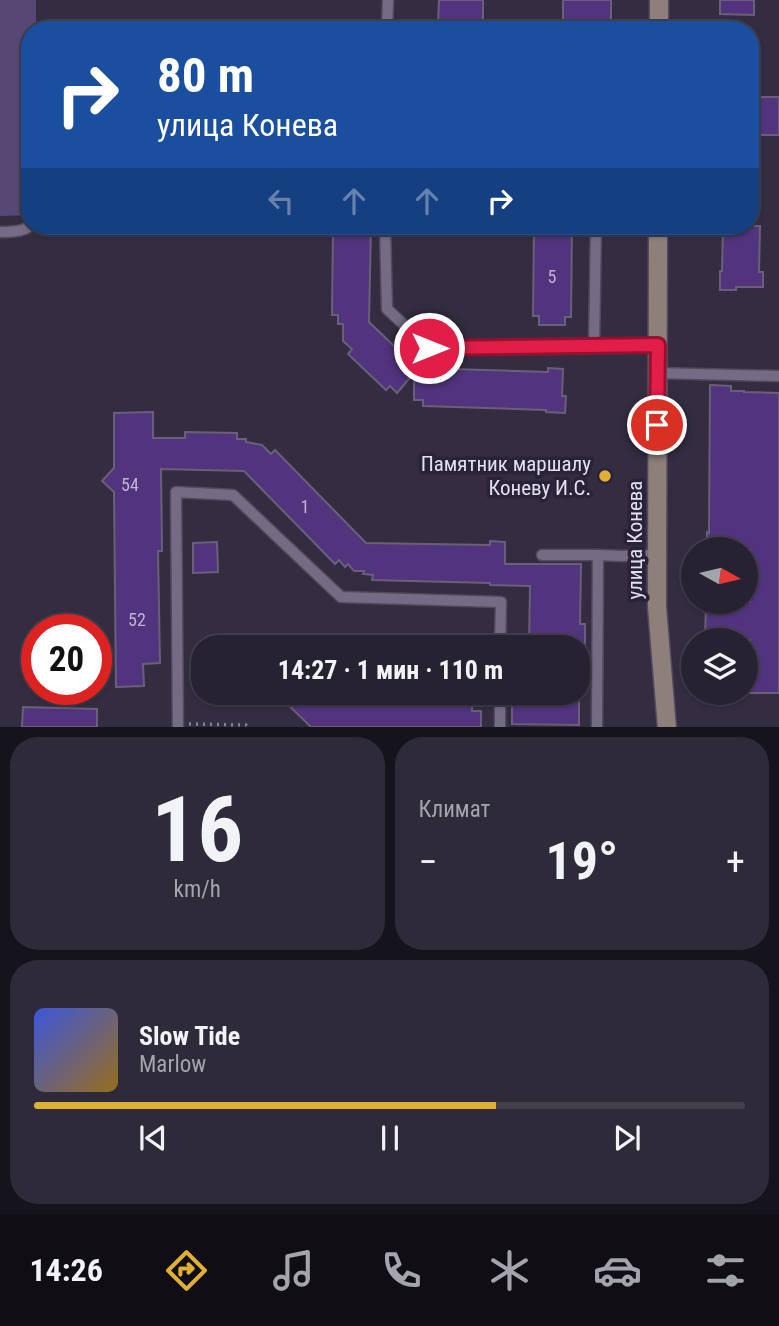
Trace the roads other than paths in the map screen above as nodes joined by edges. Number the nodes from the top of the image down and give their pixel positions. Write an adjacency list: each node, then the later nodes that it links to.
1 (388, 0): 3 (lane)
2 (659, 0): 4 (street)
3 (387, 21)
4 (659, 21)
5 (21, 230): 6 (lane)
6 (0, 232)
7 (385, 235): 11 (lane)
8 (596, 235): 11 (lane)
9 (658, 235): 10 (street, улица Конева)
10 (658, 345): 11 (lane); 12 (street, улица Конева)
11 (594, 347)
12 (657, 373): 13 (lane); 16 (street, улица Конева)
13 (779, 376)
14 (542, 555): 15 (lane)
15 (598, 555): 16 (lane); 21 (lane)
16 (657, 555): 22 (street, улица Конева)
17 (500, 635): 19 (lane)
18 (500, 705): 20 (lane)
19 (178, 726)
20 (500, 727)
21 (597, 727)
22 (667, 727)

